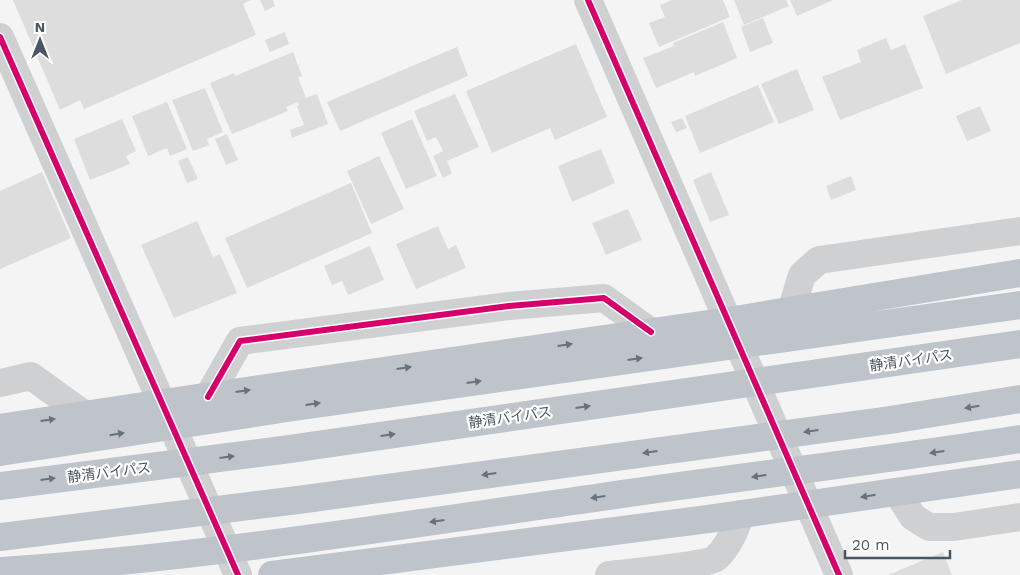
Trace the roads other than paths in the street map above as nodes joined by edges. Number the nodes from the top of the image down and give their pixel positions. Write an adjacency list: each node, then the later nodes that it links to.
1 (588, 0): 7 (street)
2 (0, 36): 13 (street)
3 (1020, 231): 6 (street)
4 (1020, 273): 6 (highway)
5 (1020, 305): 17 (highway, one-way to 5)
6 (791, 311): 7 (highway)
7 (728, 321): 8 (highway); 21 (street)
8 (651, 332): 11 (highway, one-way to 8); 11 (street)
9 (1020, 344): 19 (highway, 静清バイパス, one-way to 9)
10 (0, 383): 14 (street)
11 (208, 396): 13 (highway)
12 (1020, 399): 24 (highway, one-way to 24)
13 (163, 403): 14 (highway); 27 (street)
14 (84, 415): 15 (highway, one-way to 14)
15 (0, 428)
16 (1020, 439): 26 (highway, one-way to 26)
17 (0, 452)
18 (1020, 474): 20 (highway)
19 (0, 486)
20 (897, 492): 21 (highway, one-way to 21); 23 (street)
21 (809, 505): 22 (highway); 30 (street)
22 (741, 514): 25 (highway); 29 (street)
23 (1020, 517)
24 (0, 537)
25 (326, 571): 28 (highway)
26 (0, 572)
27 (238, 575)
28 (272, 575)
29 (609, 575)
30 (839, 575)

